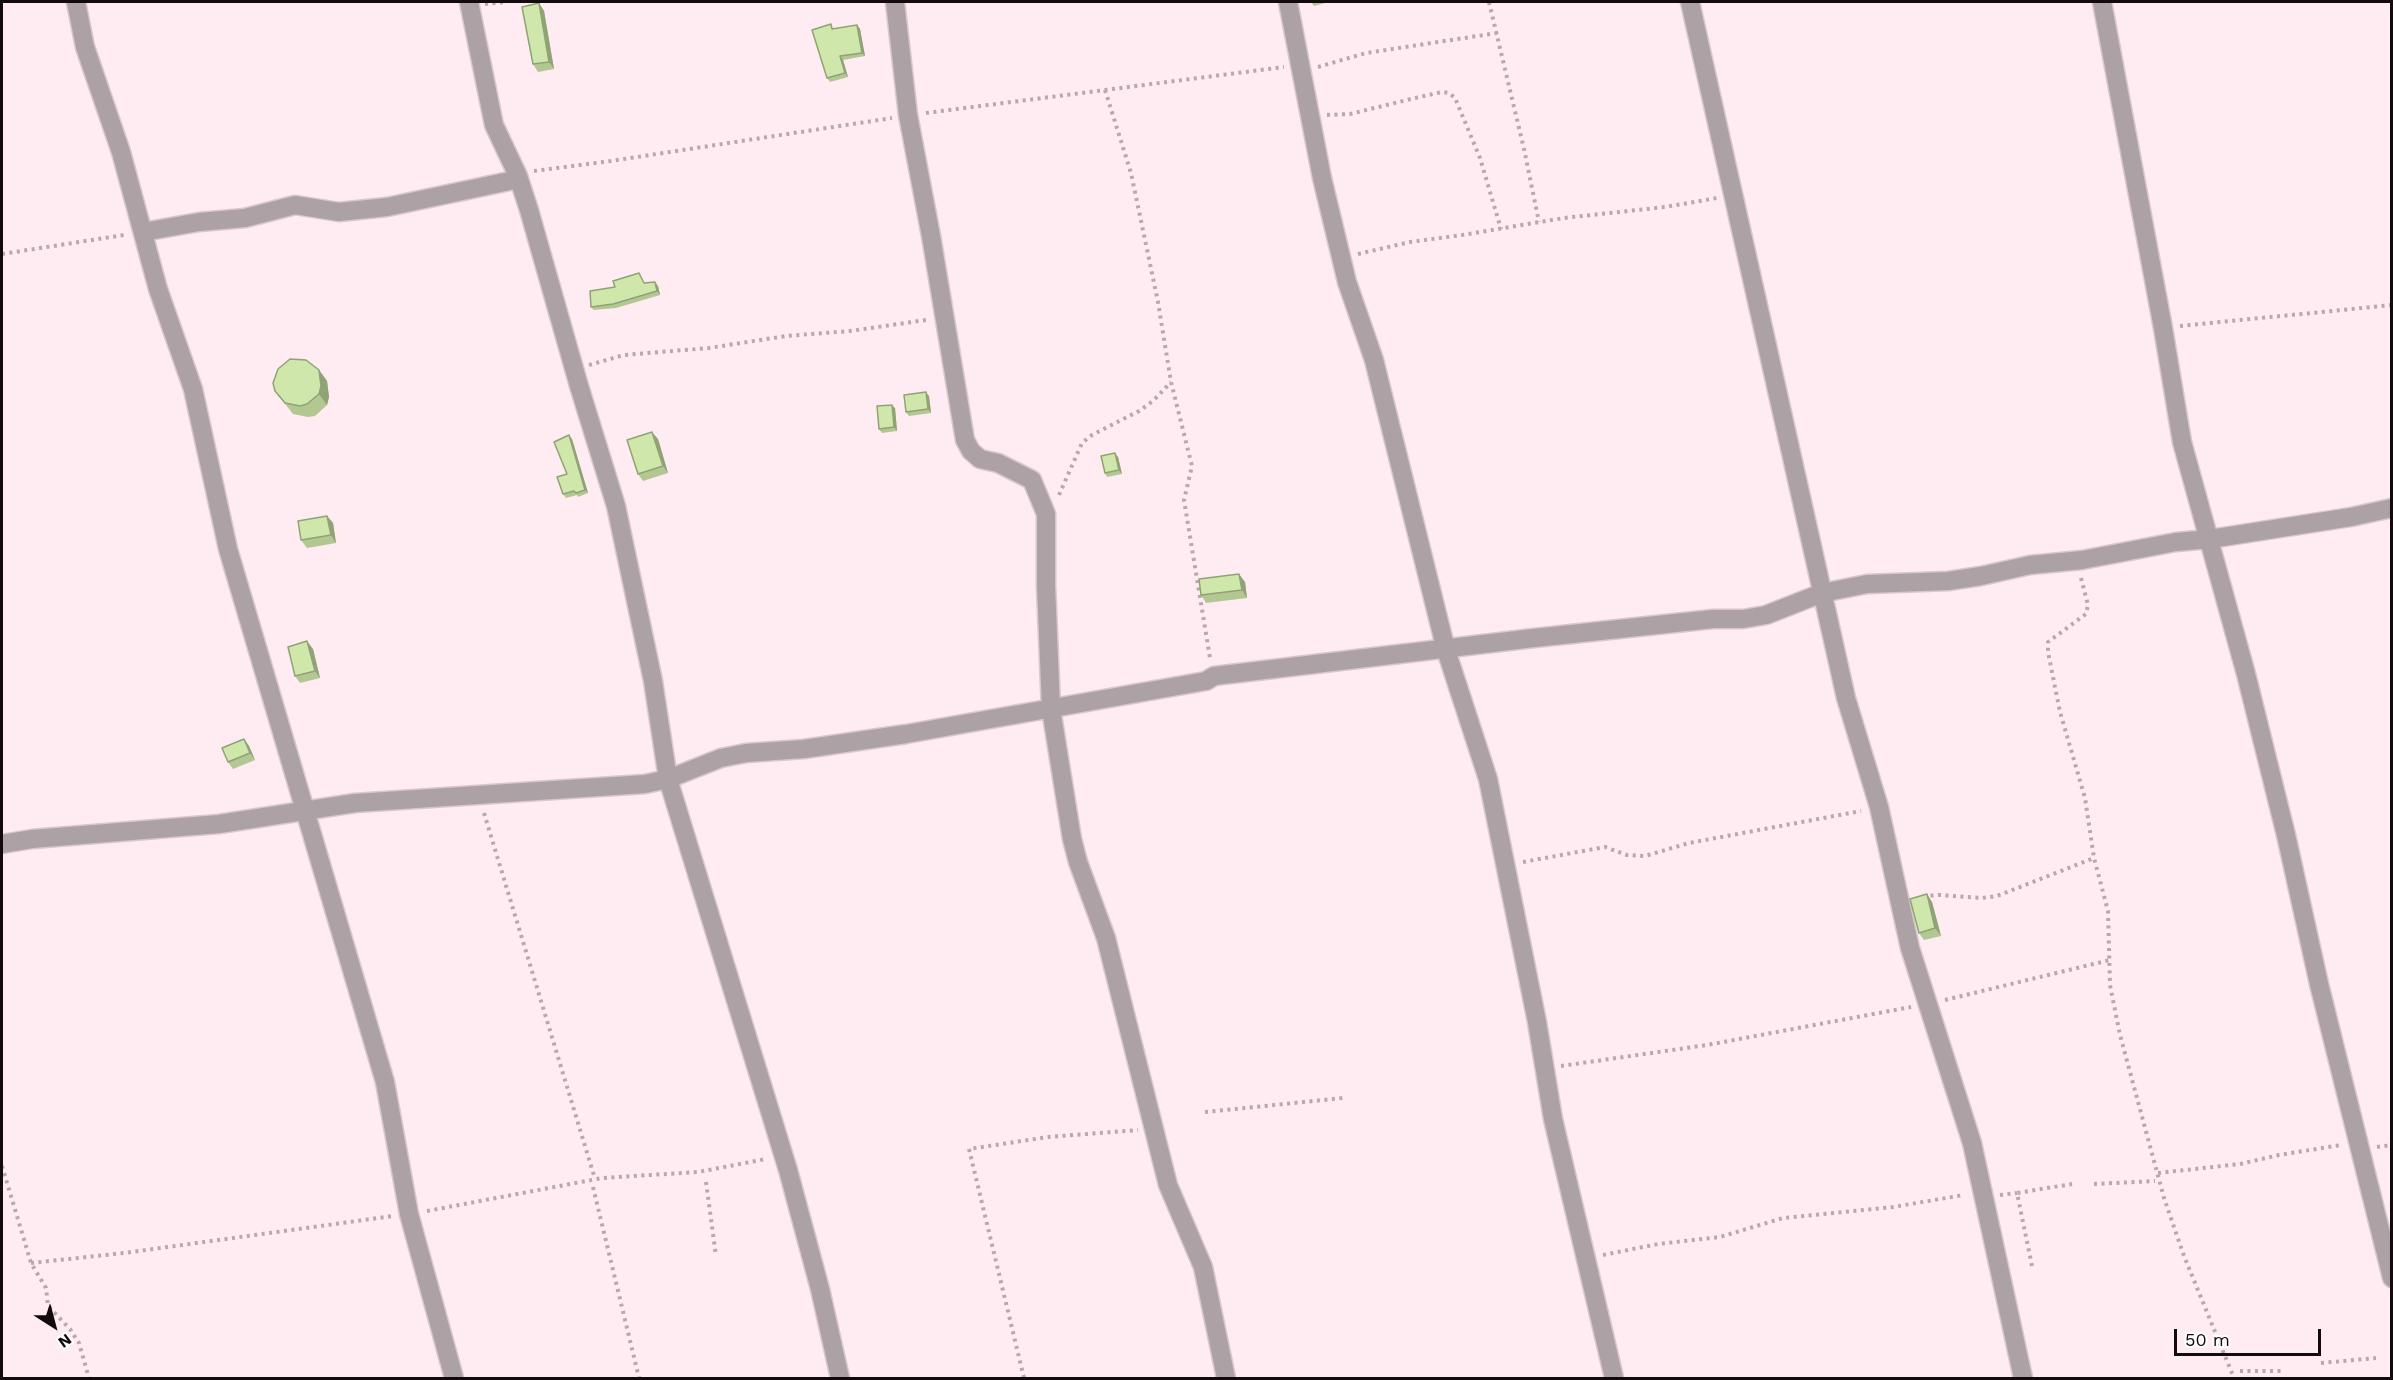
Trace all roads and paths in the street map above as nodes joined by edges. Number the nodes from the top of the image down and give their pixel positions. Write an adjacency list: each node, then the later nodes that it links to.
1 (76, 2): 17 (street)
2 (469, 2): 13 (street)
3 (896, 2): 11 (street)
4 (1288, 2): 9 (street)
5 (1489, 2): 8 (path)
6 (1690, 2): 14 (street)
7 (2102, 2): 22 (street)
8 (1497, 33): 9 (path); 15 (path)
9 (1301, 69): 10 (path); 12 (street)
10 (1106, 90): 11 (path); 24 (path)
11 (908, 115): 13 (path); 21 (street)
12 (1310, 116): 16 (path); 19 (street)
13 (517, 176): 17 (street); 23 (street)
14 (1733, 195): 15 (path); 29 (street)
15 (1539, 222): 16 (path)
16 (1502, 229): 19 (path)
17 (143, 232): 18 (path); 36 (street)
18 (2, 254)
19 (1341, 258): 30 (street)
20 (2391, 305): 22 (path)
21 (945, 318): 23 (path); 32 (street)
22 (2163, 328): 27 (street)
23 (573, 368): 33 (street)
24 (1171, 382): 25 (path); 31 (path)
25 (1057, 498)
26 (2391, 508): 27 (street)
27 (2210, 539): 28 (street); 47 (street)
28 (2076, 561): 29 (street); 38 (path)
29 (1822, 593): 30 (street); 35 (street)
30 (1446, 650): 31 (street); 39 (street)
31 (1214, 676): 32 (street)
32 (1051, 710): 33 (street); 73 (street)
33 (668, 779): 34 (street); 48 (street)
34 (479, 795): 36 (street); 51 (path)
35 (1879, 807): 39 (path); 40 (street)
36 (303, 810): 37 (street); 58 (street)
37 (2, 844)
38 (2094, 858): 40 (path); 41 (path)
39 (1505, 865): 60 (street)
40 (1899, 901): 42 (street)
41 (2110, 960): 42 (path); 50 (path)
42 (1928, 1004): 43 (path); 57 (street)
43 (1553, 1067)
44 (1343, 1098): 45 (path)
45 (1205, 1112)
46 (1142, 1130): 72 (path)
47 (2357, 1142): 50 (path); 63 (street)
48 (783, 1155): 51 (path); 71 (street)
49 (2, 1166): 61 (path)
50 (2158, 1173): 76 (path)
51 (595, 1179): 58 (path)
52 (2155, 1181): 55 (path)
53 (706, 1182): 59 (path)
54 (2073, 1184): 62 (path)
55 (2094, 1184)
56 (593, 1187): 70 (path)
57 (1983, 1191): 60 (path); 75 (street)
58 (409, 1214): 61 (path); 69 (street)
59 (716, 1256)
60 (1585, 1259): 74 (street)
61 (31, 1263): 68 (path)
62 (2032, 1266)
63 (2391, 1278)
64 (2376, 1358): 65 (path)
65 (2321, 1363)
66 (2240, 1371): 67 (path)
67 (2284, 1371)
68 (88, 1378)
69 (454, 1378)
70 (639, 1378)
71 (840, 1378)
72 (1024, 1378)
73 (1226, 1378)
74 (1614, 1378)
75 (2023, 1378)
76 (2234, 1378)

